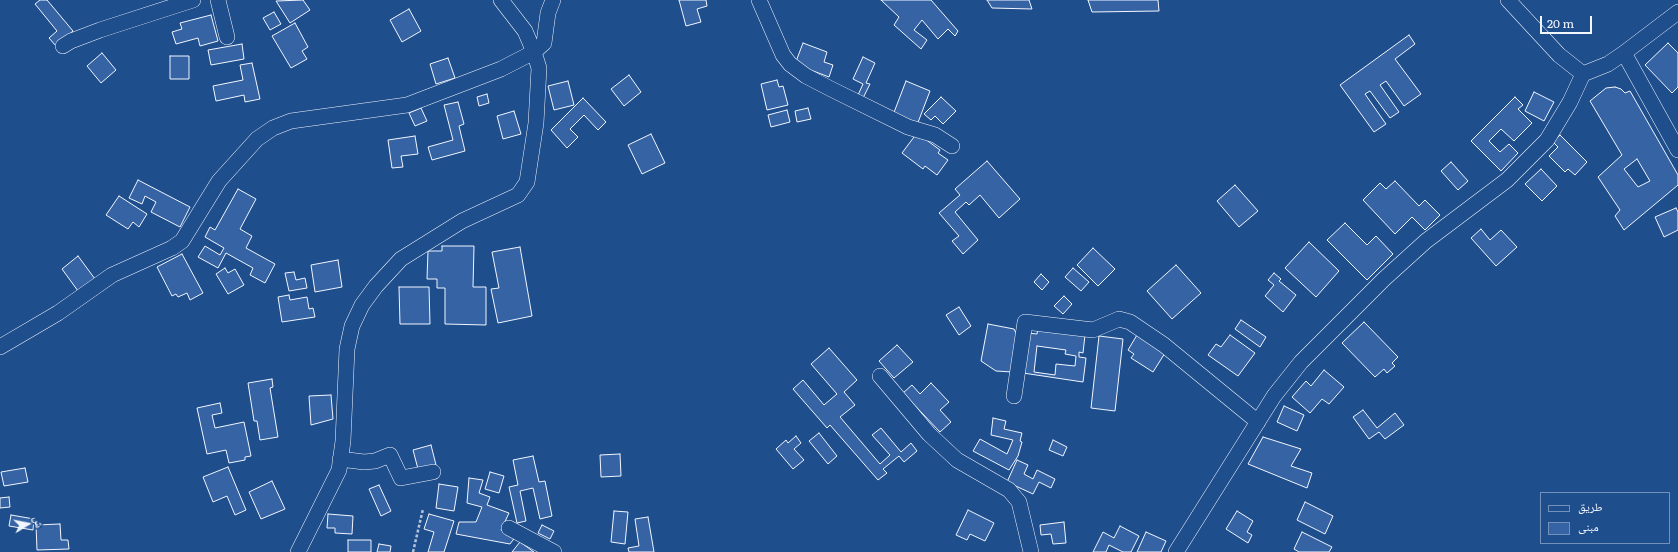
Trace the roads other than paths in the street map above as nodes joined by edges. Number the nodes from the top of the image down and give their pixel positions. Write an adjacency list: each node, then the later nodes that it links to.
1 (193, 0): 9 (street)
2 (218, 0): 8 (street)
3 (501, 0): 10 (street)
4 (553, 0): 10 (street)
5 (759, 0): 13 (street)
6 (1508, 0): 12 (street)
7 (1678, 12): 11 (street)
8 (227, 37)
9 (63, 46)
10 (534, 52): 15 (street); 19 (street)
11 (1624, 53): 12 (street); 14 (street)
12 (1584, 74): 18 (street)
13 (952, 146)
14 (1678, 150)
15 (0, 347)
16 (880, 376): 24 (street)
17 (1014, 396): 18 (street)
18 (1258, 422): 25 (street)
19 (340, 459): 20 (street); 22 (street)
20 (433, 472)
21 (509, 528): 23 (street)
22 (298, 552)
23 (554, 552)
24 (1030, 552)
25 (1176, 552)

